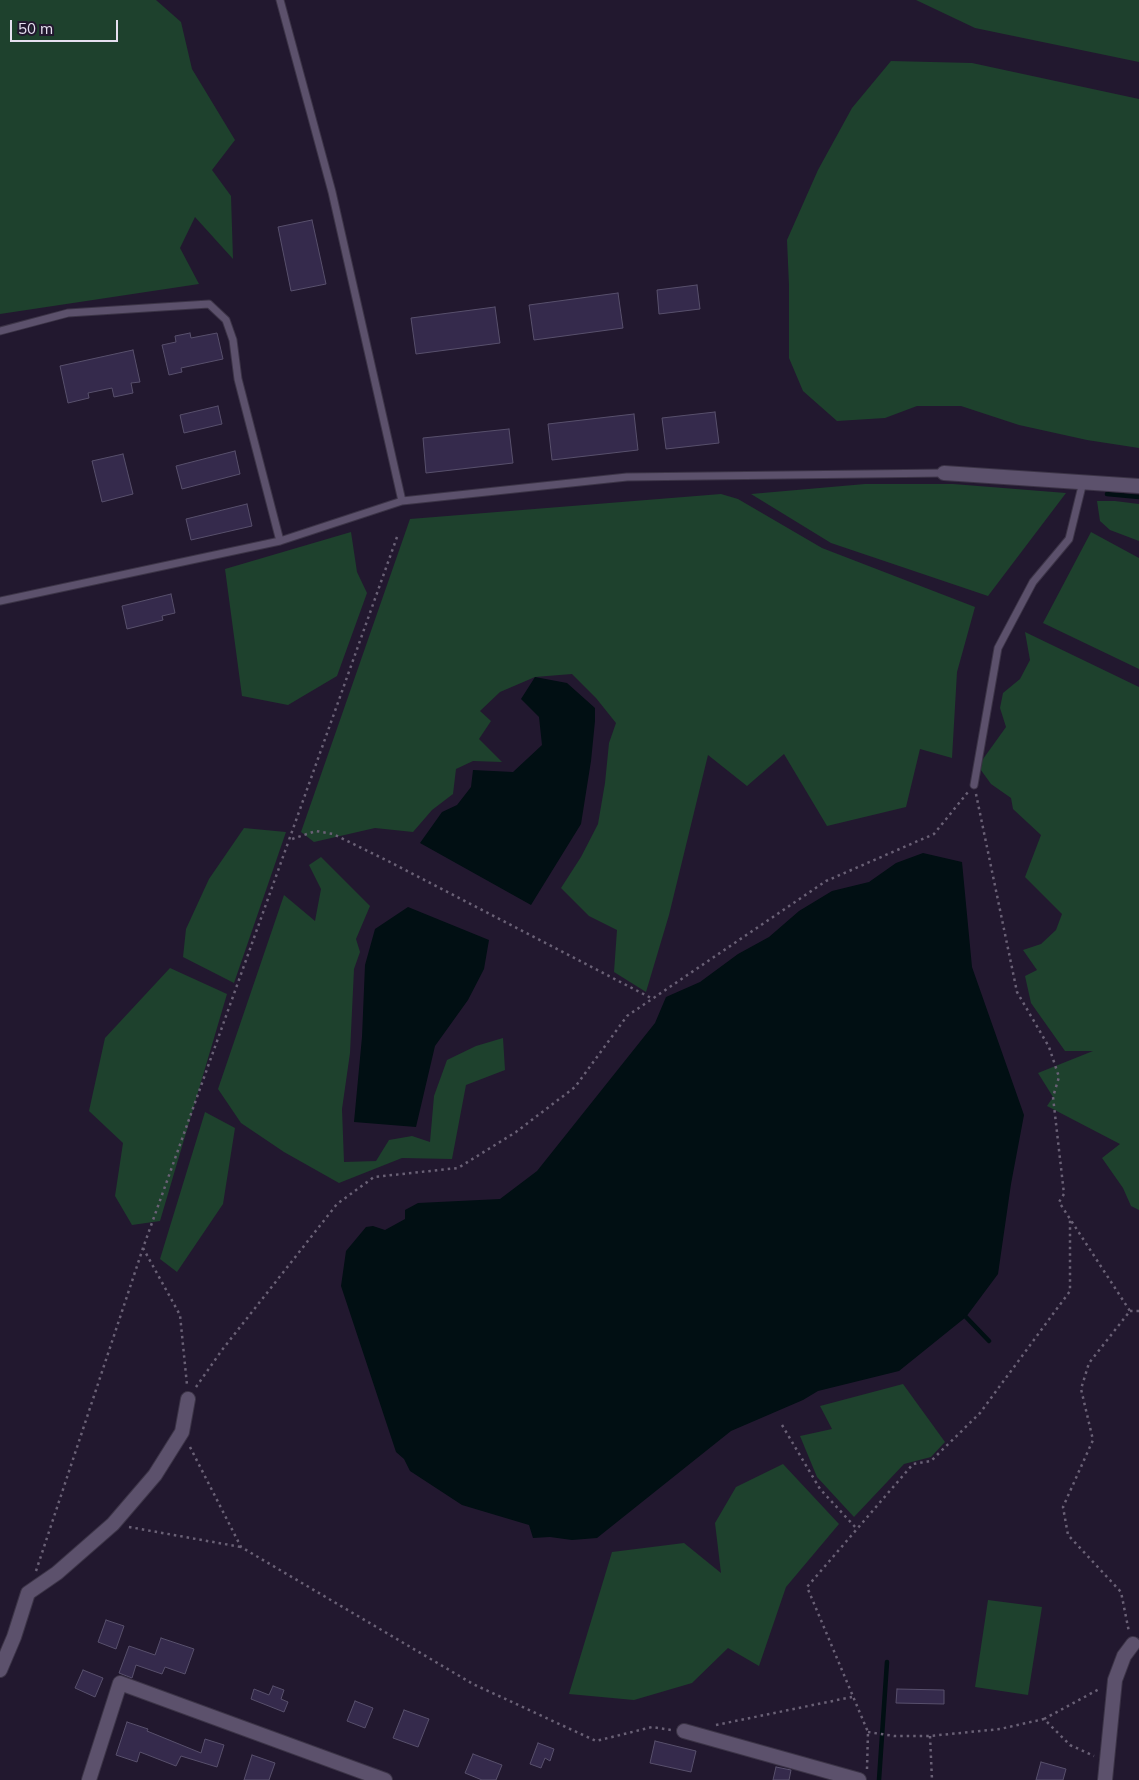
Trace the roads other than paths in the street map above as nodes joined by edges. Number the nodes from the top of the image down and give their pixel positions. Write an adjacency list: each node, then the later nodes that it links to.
1 (280, 0): 6 (lane)
2 (0, 331): 7 (lane)
3 (944, 473): 4 (street); 6 (lane)
4 (1083, 482): 5 (street); 9 (lane)
5 (1139, 486)
6 (402, 501): 7 (lane)
7 (280, 541): 8 (lane)
8 (0, 601)
9 (974, 785)
10 (188, 1399): 12 (street)
11 (1134, 1639): 17 (street)
12 (0, 1670)
13 (684, 1731): 14 (street)
14 (863, 1775)
15 (89, 1780): 16 (street)
16 (385, 1780)
17 (1104, 1780)

